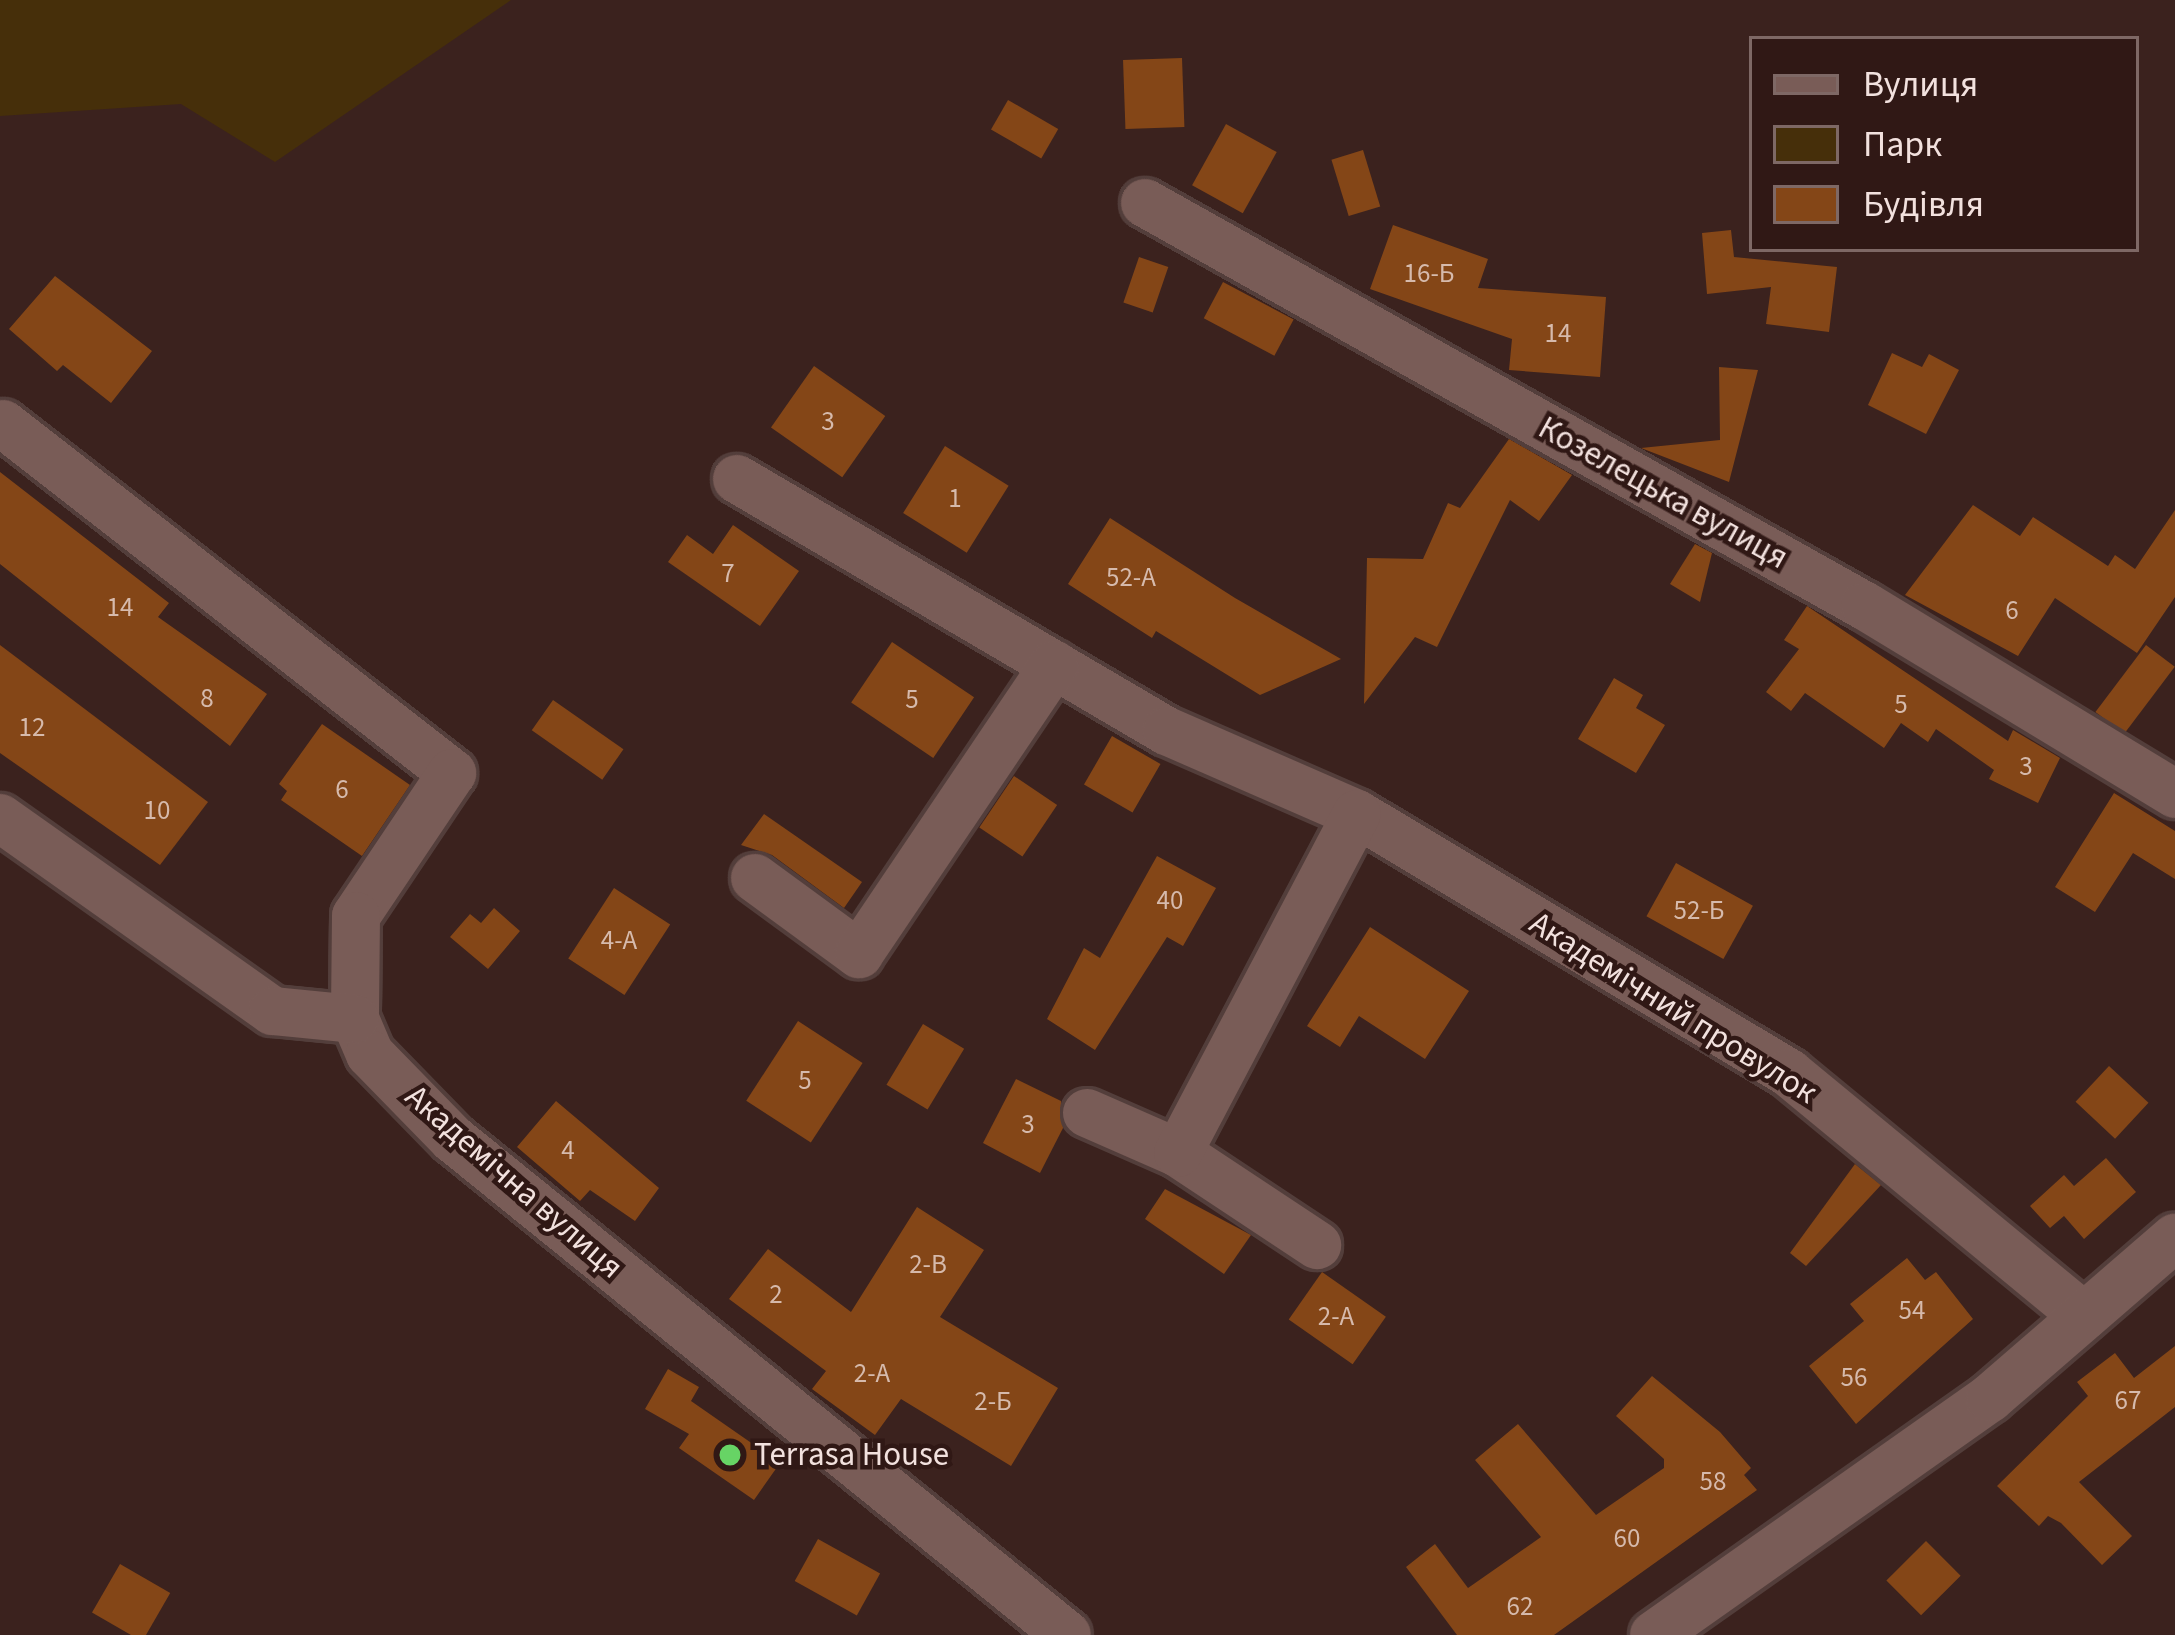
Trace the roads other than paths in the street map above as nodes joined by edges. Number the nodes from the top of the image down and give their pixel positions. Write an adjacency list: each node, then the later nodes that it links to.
1 (1145, 203): 5 (street, Козелецька вулиця)
2 (4, 424): 9 (street)
3 (736, 479): 4 (street, Академічний провулок)
4 (1054, 664): 6 (street, Академічний провулок); 8 (street)
5 (2175, 794)
6 (1358, 814): 11 (street); 14 (street, Академічний провулок)
7 (0, 818): 9 (street)
8 (755, 878)
9 (355, 1019): 15 (street, Академічна вулиця)
10 (1087, 1113): 11 (street)
11 (1178, 1154): 13 (street)
12 (2175, 1238): 14 (street)
13 (1317, 1245)
14 (2084, 1316): 16 (street)
15 (1066, 1635)
16 (1654, 1635)

